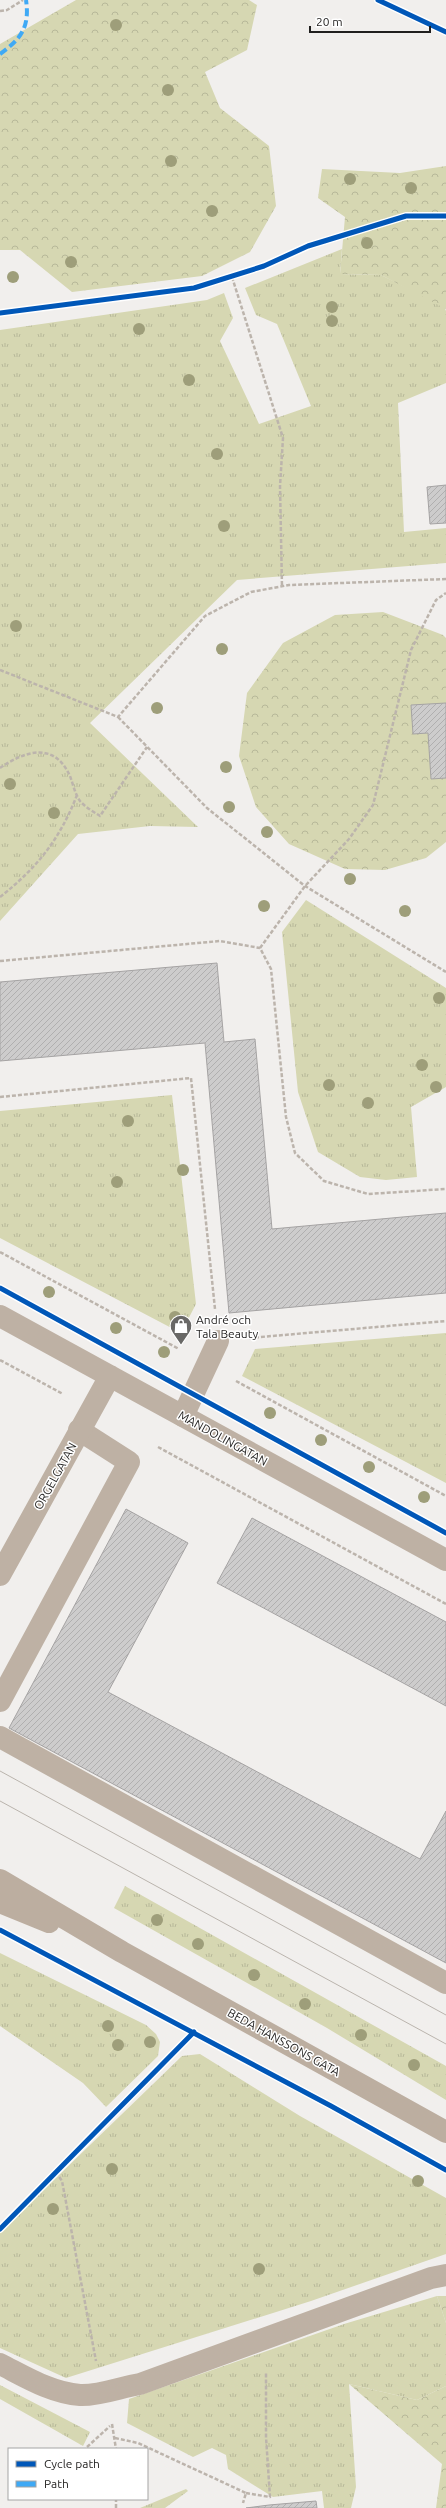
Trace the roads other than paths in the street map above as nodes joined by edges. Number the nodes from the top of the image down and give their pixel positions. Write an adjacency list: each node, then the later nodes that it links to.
1 (0, 1316): 3 (street, MANDOLINGATAN)
2 (218, 1341): 4 (street)
3 (110, 1376): 4 (street, MANDOLINGATAN); 5 (street, ORGELGATAN)
4 (182, 1416): 6 (street, MANDOLINGATAN)
5 (80, 1430): 7 (street, ORGELGATAN); 8 (street)
6 (446, 1560)
7 (0, 1575)
8 (0, 1701)
9 (0, 1737): 13 (street)
10 (0, 1880): 12 (street, BEDA HANSSONS GATA)
11 (0, 1902): 12 (street, BEDA HANSSONS GATA)
12 (122, 1952): 14 (street, BEDA HANSSONS GATA)
13 (446, 1983)
14 (446, 2132)
15 (446, 2275): 16 (street)
16 (0, 2364)

